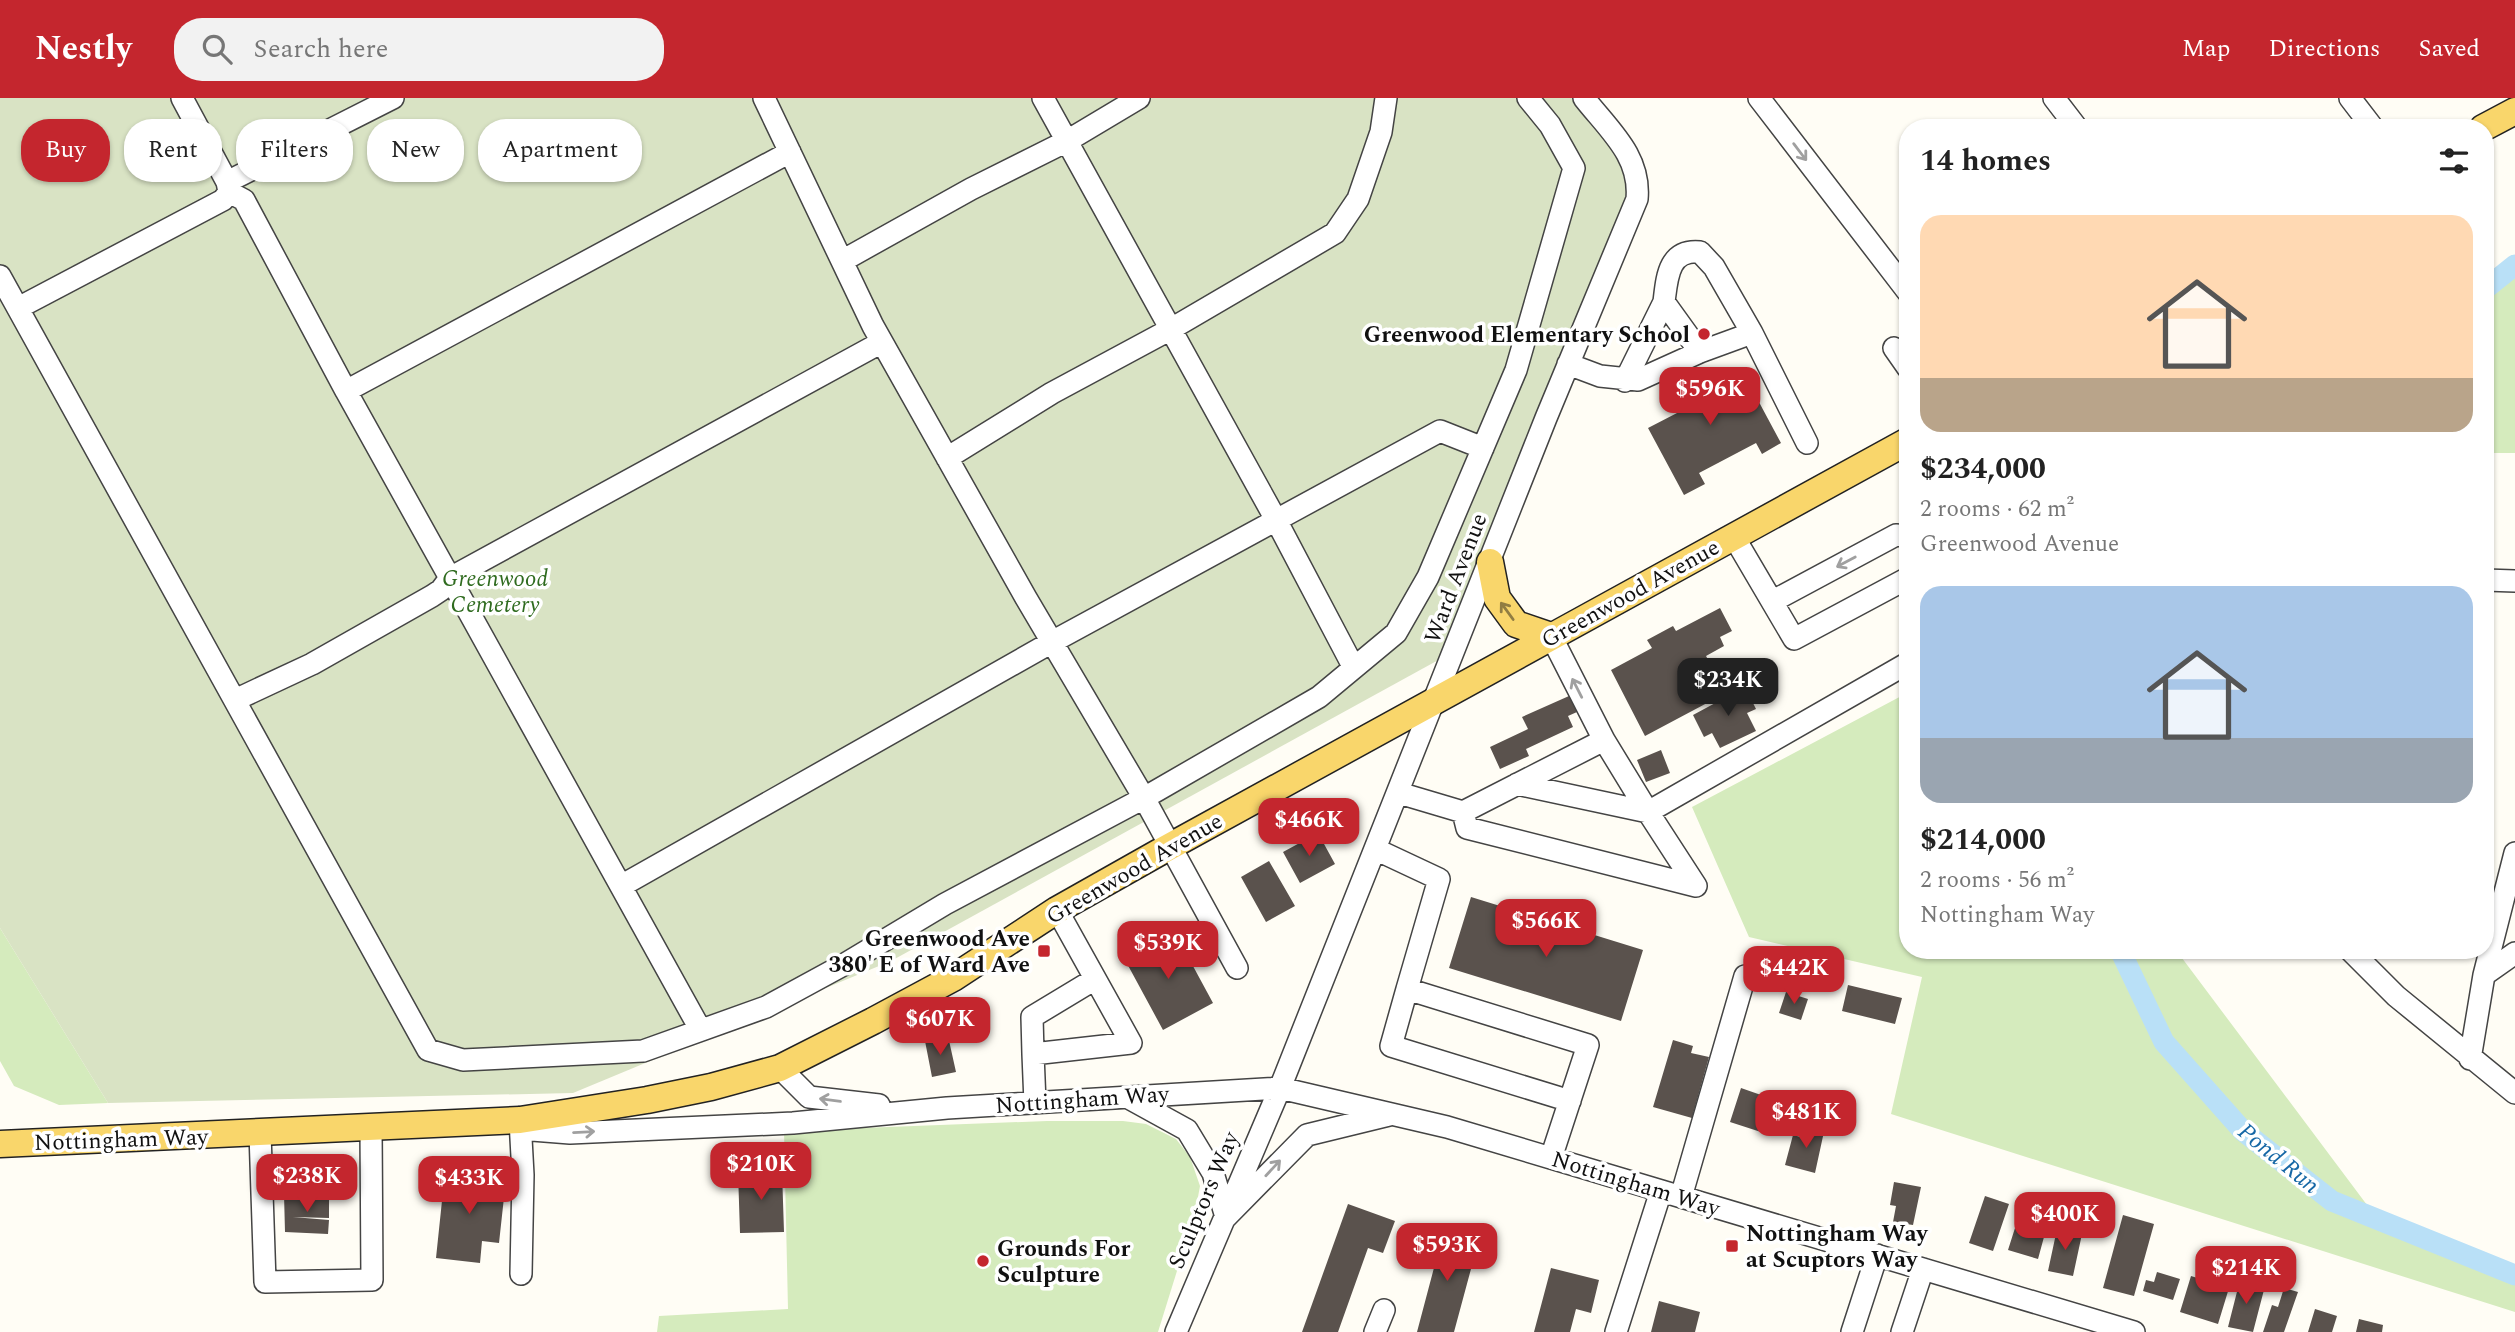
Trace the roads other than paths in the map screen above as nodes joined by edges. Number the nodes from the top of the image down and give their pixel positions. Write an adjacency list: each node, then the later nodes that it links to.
1 (181, 98): 18 (street)
2 (393, 98): 18 (street)
3 (764, 98): 17 (street)
4 (1043, 98): 16 (street)
5 (1139, 98): 16 (street)
6 (1386, 98): 24 (street)
7 (1528, 98): 35 (street)
8 (1759, 98): 21 (street, one-way to 21)
9 (2054, 98): 13 (street)
10 (2350, 98): 14 (street)
11 (1594, 101): 30 (street, Ward Avenue)
12 (2515, 111): 15 (main road)
13 (2070, 119)
14 (2366, 119)
15 (2494, 122)
16 (1067, 141): 19 (street); 24 (street)
17 (790, 152): 19 (street); 32 (street)
18 (228, 187): 23 (street); 32 (street)
19 (842, 261): 26 (street)
20 (0, 276): 23 (street)
21 (1899, 280)
22 (1664, 302): 25 (street); 28 (street); 31 (street)
23 (18, 309): 51 (street)
24 (1171, 330): 36 (street); 37 (street)
25 (1752, 333): 28 (street); 33 (street)
26 (882, 342): 36 (street); 41 (street)
27 (1894, 348): 29 (street)
28 (1700, 352): 31 (street)
29 (1899, 355)
30 (1568, 364): 31 (street); 40 (street, Ward Avenue)
31 (1625, 380)
32 (346, 391): 41 (street)
33 (1807, 443)
34 (1899, 446): 39 (main road, Greenwood Avenue)
35 (1483, 448): 37 (street); 48 (street)
36 (947, 458): 47 (street)
37 (1276, 519): 47 (street); 48 (street)
38 (1899, 535): 45 (street, one-way to 45)
39 (1734, 537): 45 (street); 46 (main road, Greenwood Avenue)
40 (1490, 562): 46 (main road, one-way to 40); 50 (street, Ward Avenue)
41 (450, 578): 51 (street); 61 (street)
42 (2494, 580): 43 (street)
43 (2515, 581)
44 (1899, 583): 45 (street)
45 (1773, 601)
46 (1551, 636): 50 (main road, Greenwood Avenue); 52 (street, one-way to 46)
47 (1052, 642): 55 (street); 61 (street)
48 (1354, 668): 55 (street)
49 (1899, 668): 57 (street)
50 (1436, 699): 54 (street, Ward Avenue); 58 (main road, Greenwood Avenue)
51 (235, 700): 72 (street)
52 (1604, 740): 53 (street); 57 (street)
53 (1517, 784): 56 (street); 57 (street)
54 (1399, 793): 56 (street); 59 (street, Ward Avenue)
55 (1144, 798): 58 (street); 72 (street)
56 (1463, 811): 57 (street)
57 (1648, 812)
58 (1169, 847): 62 (main road, Greenwood Avenue); 67 (street)
59 (1375, 849): 71 (street); 76 (street, Ward Avenue)
60 (2515, 853): 63 (street)
61 (621, 886): 72 (street)
62 (1057, 910): 70 (street); 75 (main road, Greenwood Avenue)
63 (2494, 936)
64 (2515, 953): 68 (street)
65 (2359, 959): 74 (street)
66 (2488, 959): 68 (street)
67 (1237, 968)
68 (2484, 975): 74 (street)
69 (1745, 976): 89 (street)
70 (1095, 979): 73 (street); 73 (street)
71 (1408, 989): 79 (street); 79 (street)
72 (700, 1029)
73 (1033, 1054): 80 (street)
74 (2470, 1059): 77 (street)
75 (780, 1069): 81 (street, one-way to 75); 83 (main road, Greenwood Avenue)
76 (1280, 1088): 78 (street, Nottingham Way); 82 (street, Nottingham Way); 90 (street, Sculptors Way)
77 (2515, 1093)
78 (1127, 1097): 80 (street, Nottingham Way); 90 (street)
79 (1570, 1101): 87 (street)
80 (1035, 1103): 81 (street, Nottingham Way)
81 (947, 1108): 83 (street, Nottingham Way, one-way to 81)
82 (1393, 1114): 87 (street, Nottingham Way); 90 (street, one-way to 82)
83 (520, 1119): 84 (main road, Nottingham Way); 93 (street)
84 (371, 1126): 85 (main road, Nottingham Way); 85 (street)
85 (260, 1133): 86 (main road, Nottingham Way)
86 (0, 1144)
87 (1551, 1158): 88 (street, Nottingham Way)
88 (1661, 1191): 89 (street, Nottingham Way); 98 (street)
89 (1681, 1197): 91 (street, Nottingham Way)
90 (1226, 1217): 96 (street, Sculptors Way)
91 (1877, 1255): 92 (street, Nottingham Way); 99 (street)
92 (1923, 1269): 95 (street, Nottingham Way); 100 (street)
93 (521, 1274)
94 (1384, 1310): 97 (street)
95 (2070, 1323): 101 (street, Nottingham Way)
96 (1176, 1332)
97 (1375, 1332)
98 (1616, 1332)
99 (1852, 1332)
100 (1902, 1332)
101 (2134, 1332)

